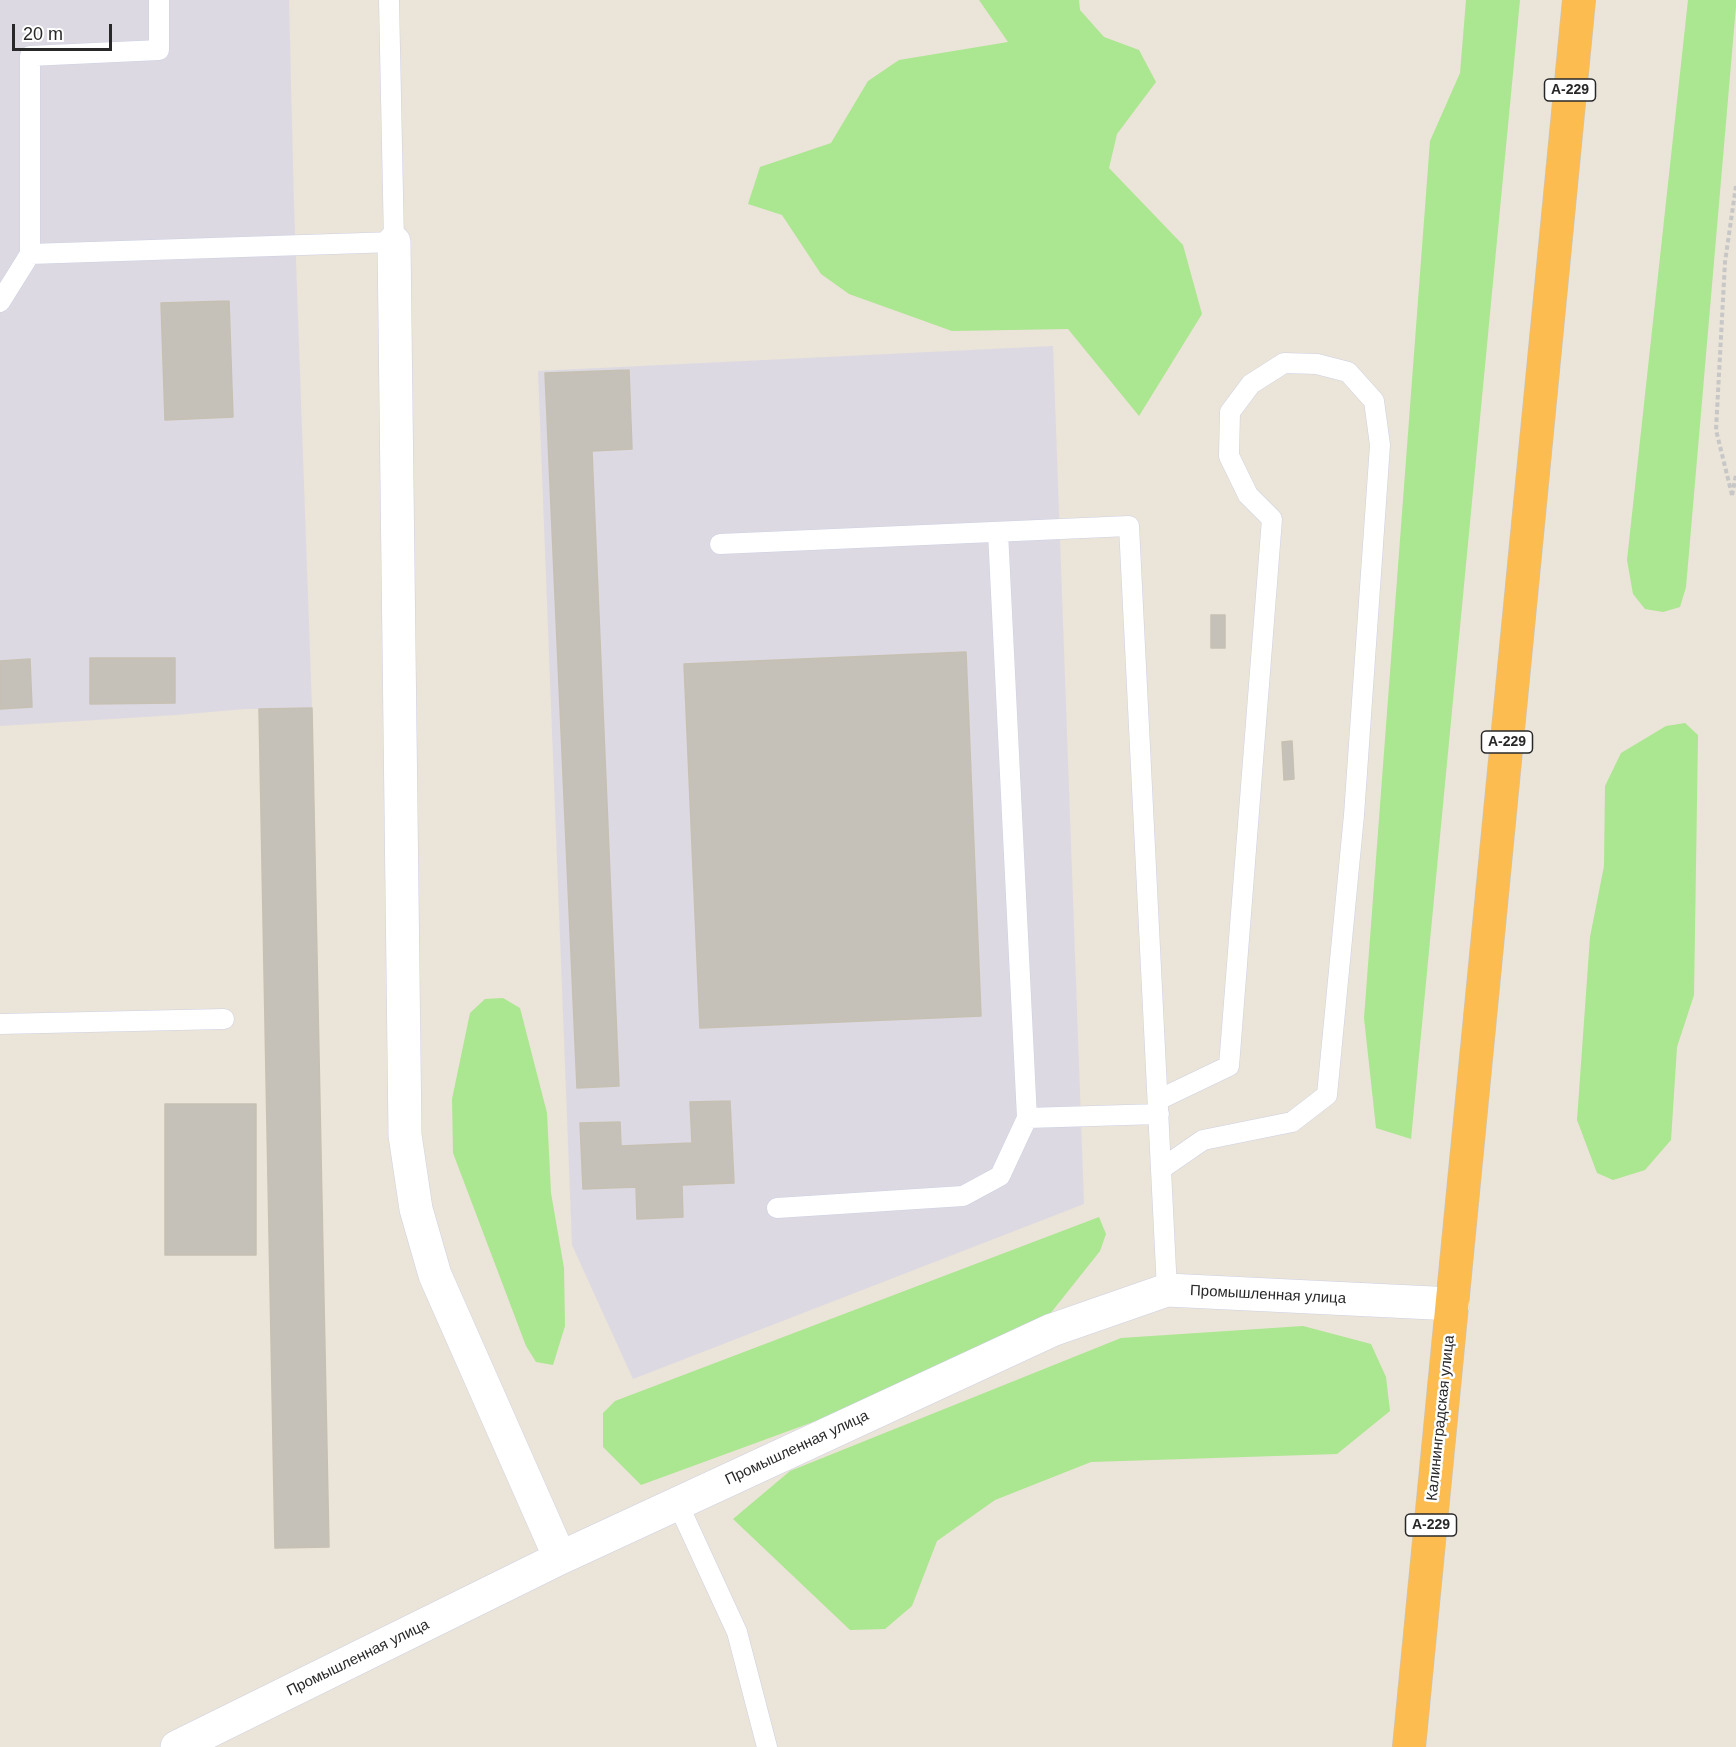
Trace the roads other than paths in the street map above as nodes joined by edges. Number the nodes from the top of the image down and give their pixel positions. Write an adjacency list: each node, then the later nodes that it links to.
1 (159, 0): 5 (lane)
2 (389, 0): 4 (lane)
3 (1579, 0): 16 (highway, А-229)
4 (394, 242): 5 (lane); 18 (street)
5 (30, 254): 6 (lane)
6 (0, 302)
7 (998, 532): 8 (lane); 11 (lane); 12 (lane)
8 (720, 544)
9 (224, 1019): 10 (lane)
10 (0, 1024)
11 (1158, 1107): 12 (lane); 13 (lane); 13 (lane)
12 (1027, 1118): 14 (lane)
13 (1161, 1169): 15 (lane)
14 (777, 1208)
15 (1167, 1290): 16 (street, Промышленная улица); 17 (street, Промышленная улица)
16 (1452, 1304): 21 (highway, Калининградская улица / А-229)
17 (678, 1504): 18 (street, Промышленная улица); 20 (lane)
18 (561, 1558): 19 (street, Промышленная улица)
19 (177, 1747)
20 (767, 1747)
21 (1409, 1747)

